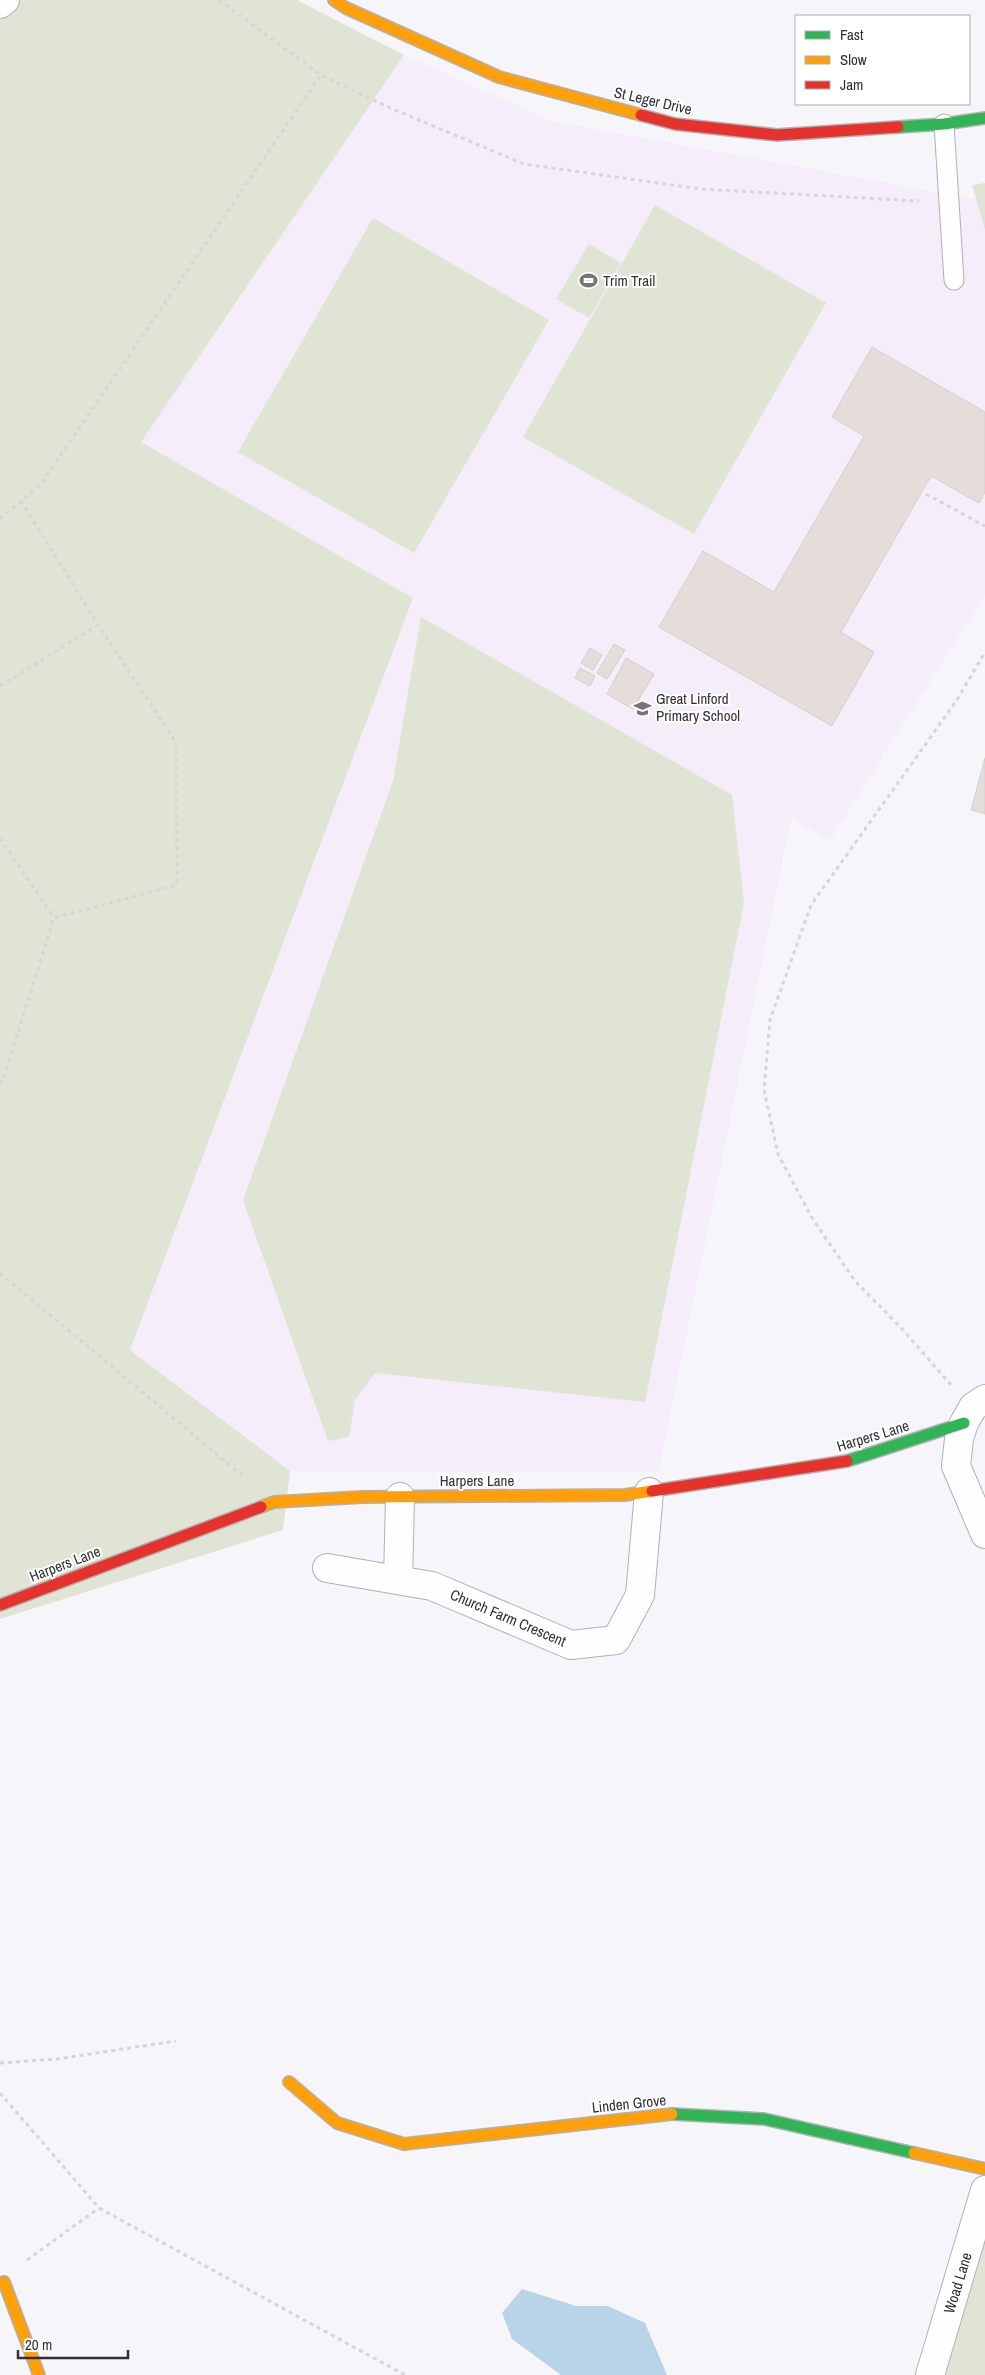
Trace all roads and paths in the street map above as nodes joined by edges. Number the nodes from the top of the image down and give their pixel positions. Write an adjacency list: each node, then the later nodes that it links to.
1 (5, 0): 4 (street)
2 (219, 0): 5 (path)
3 (334, 0): 7 (street, St Leger Drive)
4 (0, 4)
5 (321, 74): 8 (path); 11 (path)
6 (985, 118): 7 (street, St Leger Drive)
7 (944, 124): 8 (lane)
8 (948, 203): 9 (lane)
9 (954, 280)
10 (926, 494): 13 (path)
11 (21, 501): 12 (path); 14 (path)
12 (0, 519)
13 (985, 526)
14 (98, 625): 16 (path); 18 (path)
15 (985, 652): 21 (path)
16 (0, 686)
17 (0, 838): 18 (path)
18 (54, 918): 19 (path)
19 (0, 1084)
20 (0, 1273): 24 (path)
21 (974, 1410): 22 (street, Harpers Lane); 25 (street)
22 (649, 1492): 23 (street, Harpers Lane); 27 (street, Church Farm Crescent)
23 (400, 1497): 24 (street, Harpers Lane); 27 (street)
24 (274, 1502): 28 (street, Harpers Lane)
25 (985, 1534)
26 (326, 1568): 27 (street, Church Farm Crescent)
27 (398, 1580)
28 (0, 1605)
29 (176, 2041): 30 (path)
30 (0, 2063)
31 (289, 2082): 33 (street, Linden Grove)
32 (0, 2093): 35 (path)
33 (985, 2169)
34 (985, 2190): 39 (street, Woad Lane)
35 (99, 2208): 36 (path); 38 (path)
36 (4, 2282): 37 (street)
37 (38, 2375)
38 (405, 2375)
39 (930, 2375)

